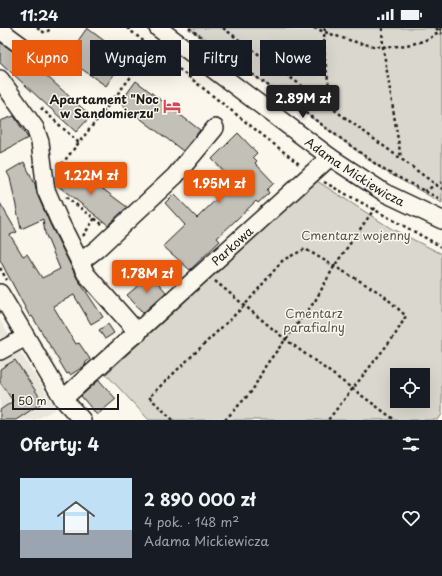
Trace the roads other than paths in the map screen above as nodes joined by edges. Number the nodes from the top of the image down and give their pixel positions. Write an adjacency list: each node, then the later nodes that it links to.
1 (158, 28): 6 (street, Adama Mickiewicza)
2 (0, 30): 3 (street)
3 (14, 40)
4 (0, 79): 8 (street)
5 (215, 128): 8 (street)
6 (330, 157): 7 (street, Adama Mickiewicza); 10 (street, Parkowa)
7 (442, 220)
8 (80, 262): 10 (street)
9 (5, 288): 11 (street)
10 (138, 333): 13 (street, Parkowa)
11 (26, 337): 12 (street); 13 (street)
12 (0, 351)
13 (63, 399): 14 (street)
14 (82, 420)

